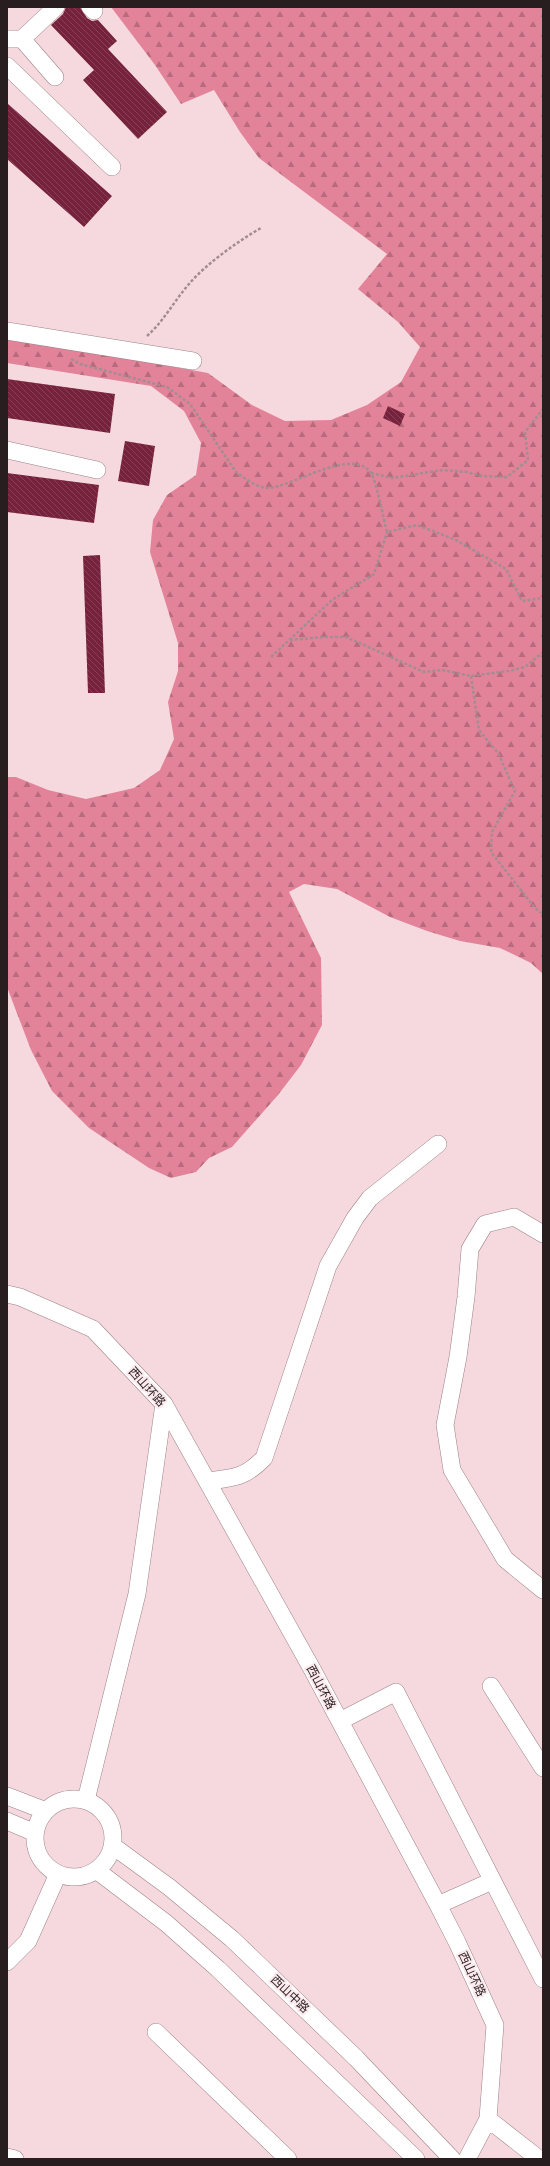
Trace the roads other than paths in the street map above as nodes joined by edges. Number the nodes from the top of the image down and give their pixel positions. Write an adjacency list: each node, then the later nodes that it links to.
1 (56, 7): 2 (street)
2 (15, 39): 4 (street)
3 (7, 66): 5 (street)
4 (55, 77)
5 (112, 167)
6 (7, 331): 7 (street)
7 (193, 361)
8 (7, 450): 9 (street)
9 (97, 470)
10 (438, 1144): 14 (street)
11 (543, 1234): 15 (street)
12 (7, 1294): 13 (street, 西山环路)
13 (164, 1404): 14 (street, 西山环路); 20 (street)
14 (207, 1481): 17 (street, 西山环路)
15 (543, 1590)
16 (491, 1686): 18 (street)
17 (340, 1721): 27 (street); 28 (street, 西山环路)
18 (543, 1768)
19 (7, 1796): 21 (street)
20 (86, 1800): 21 (street); 24 (street)
21 (46, 1811): 23 (street)
22 (7, 1821): 23 (street)
23 (36, 1833): 26 (street)
24 (113, 1846): 25 (street); 37 (street, 西山中路)
25 (96, 1870): 26 (street); 36 (street)
26 (58, 1874): 29 (street)
27 (492, 1881): 28 (street); 30 (street)
28 (438, 1905): 32 (street, 西山环路)
29 (7, 1962)
30 (543, 1980)
31 (156, 2032): 35 (street)
32 (488, 2120): 38 (street, 西山环路); 39 (street)
33 (7, 2157): 34 (street)
34 (15, 2159)
35 (288, 2159)
36 (416, 2159)
37 (452, 2159)
38 (467, 2159)
39 (539, 2159)

